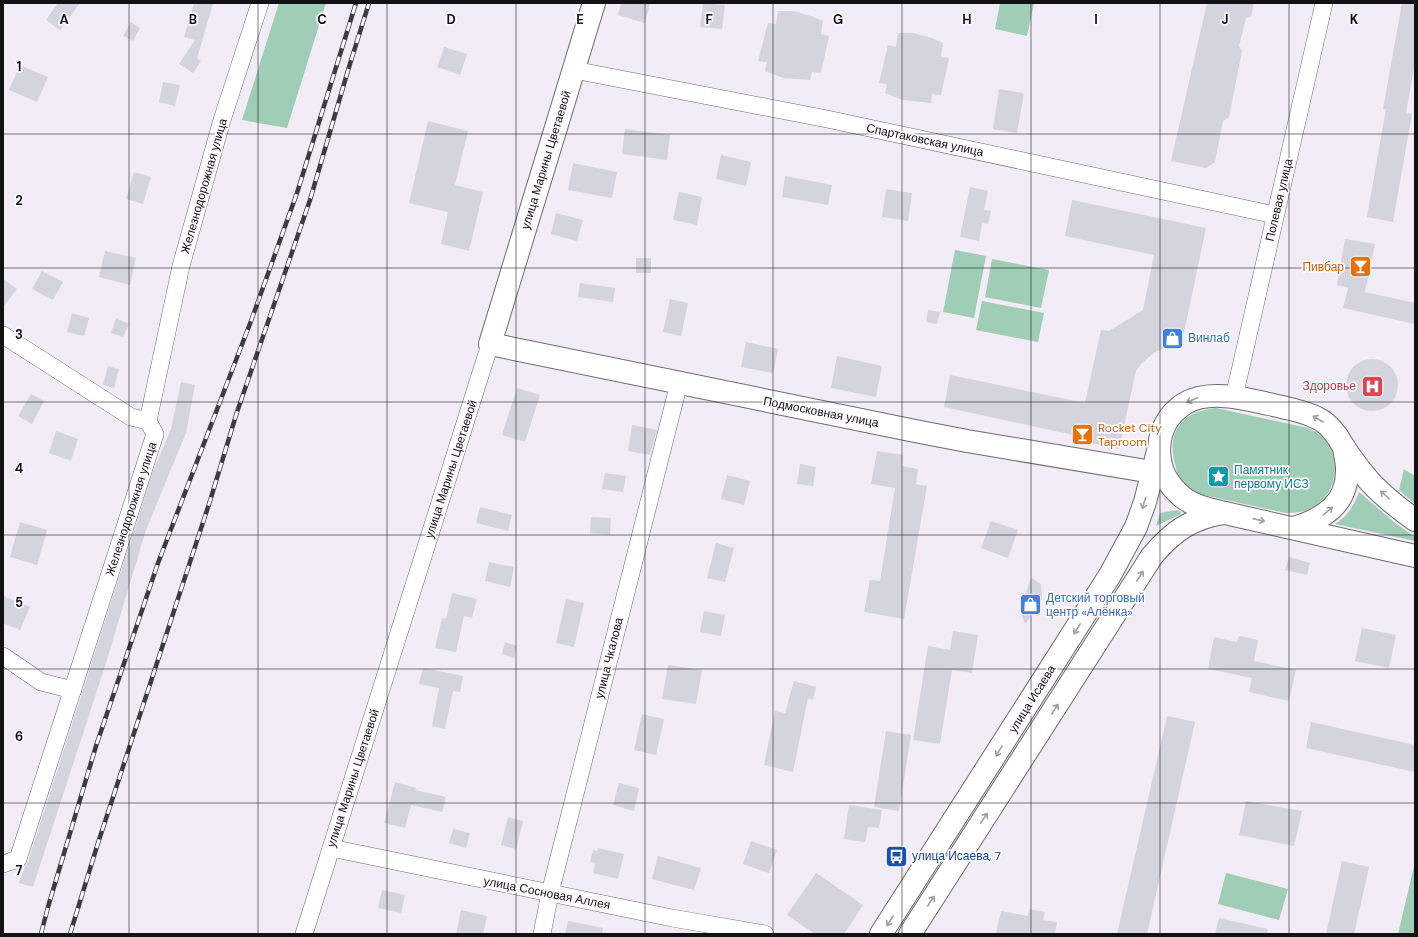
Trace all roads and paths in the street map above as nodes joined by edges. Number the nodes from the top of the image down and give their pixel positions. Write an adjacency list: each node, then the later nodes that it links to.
1 (260, 3): 10 (street, Железнодорожная улица)
2 (594, 3): 4 (main road, улица Марины Цветаевой)
3 (1324, 3): 5 (street, Полевая улица)
4 (574, 70): 5 (street, Спартаковская улица); 7 (main road, улица Марины Цветаевой)
5 (1275, 215): 9 (street, Полевая улица)
6 (3, 335): 10 (street)
7 (490, 344): 8 (main road, Подмосковная улица); 19 (street, улица Марины Цветаевой)
8 (679, 383): 12 (main road, Подмосковная улица); 21 (street, улица Чкалова)
9 (1234, 397): 11 (main road, улица Исаева, one-way to 9); 12 (main road, улица Исаева, one-way to 12)
10 (148, 421): 18 (street, Железнодорожная улица)
11 (1344, 447): 14 (main road, улица Исаева, one-way to 11); 15 (main road, one-way to 11)
12 (1155, 462): 13 (main road); 25 (main road, улица Исаева, one-way to 25)
13 (1225, 513): 15 (main road, one-way to 15); 26 (main road, улица Исаева, one-way to 13)
14 (1415, 520)
15 (1294, 528): 16 (main road)
16 (1415, 556)
17 (3, 656): 18 (street)
18 (73, 690): 20 (street, Железнодорожная улица)
19 (331, 848): 21 (street, улица Сосновая Аллея); 22 (street, улица Марины Цветаевой)
20 (3, 864)
21 (550, 894): 23 (street, улица Чкалова); 24 (street, улица Сосновая Аллея)
22 (304, 934)
23 (542, 934)
24 (765, 934)
25 (881, 934)
26 (910, 934)

